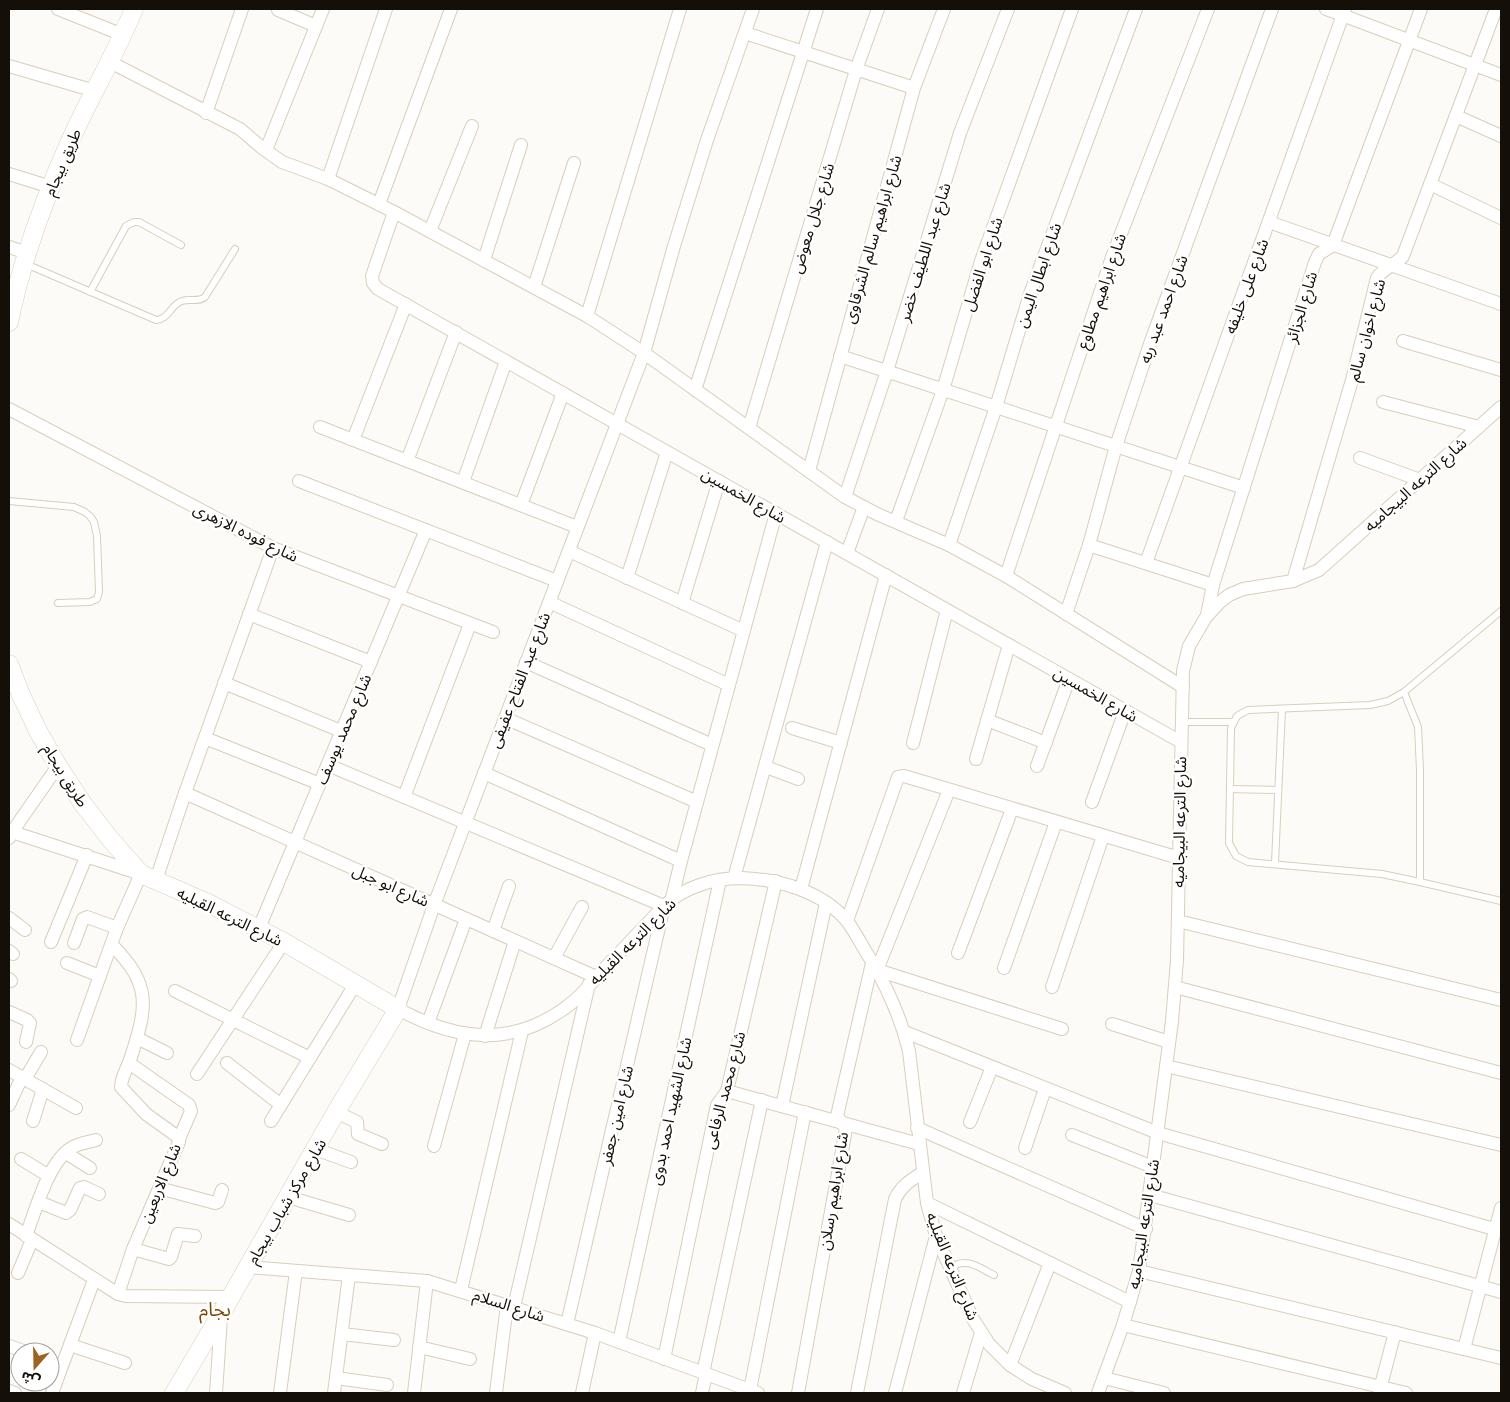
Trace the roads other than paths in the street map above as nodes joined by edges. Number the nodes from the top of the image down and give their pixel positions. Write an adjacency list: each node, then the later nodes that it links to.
1 (58, 9): 24 (street)
2 (134, 9): 24 (main road, طريق بيجام)
3 (242, 9): 34 (street)
4 (323, 9): 22 (street)
5 (386, 9): 42 (street)
6 (451, 9): 45 (street)
7 (680, 9): 61 (street)
8 (753, 9): 23 (street, شارع عبد الفتاح عفيفى)
9 (818, 9): 26 (street)
10 (878, 9): 30 (street, شارع جلال معوض)
11 (944, 9): 32 (street, شارع ابراهيم سالم الشرقاوى)
12 (1008, 9): 69 (street, شارع عبد اللطيف خضر)
13 (1072, 9): 71 (street, شارع ابو الفضل)
14 (1136, 9): 74 (street, شارع ابطال اليمن)
15 (1208, 9): 78 (street, شارع ابراهيم مطاوع)
16 (1272, 9): 83 (street, شارع احمد عبد ربه)
17 (1326, 9): 21 (street)
18 (1421, 9): 25 (street, شارع الجزائر)
19 (1496, 9): 28 (street, شارع اخوان سالم)
20 (278, 10): 22 (street)
21 (1344, 12): 25 (street); 48 (street, شارع على خليفه)
22 (316, 26): 39 (street)
23 (745, 33): 26 (street); 65 (street, شارع عبد الفتاح عفيفى)
24 (123, 35): 27 (main road, طريق بيجام)
25 (1409, 40): 28 (street); 50 (street, شارع الجزائر)
26 (803, 52): 30 (street); 70 (street)
27 (110, 62): 33 (main road, طريق بيجام); 34 (street)
28 (1475, 65): 31 (street); 35 (street, شارع اخوان سالم)
29 (9, 66): 33 (street)
30 (856, 70): 32 (street); 81 (street, شارع جلال معوض)
31 (1501, 75)
32 (914, 88): 66 (street, شارع ابراهيم سالم الشرقاوى)
33 (95, 90): 44 (main road, طريق بيجام)
34 (206, 113): 39 (street)
35 (1456, 116): 37 (street); 43 (street, شارع اخوان سالم)
36 (472, 126): 49 (street)
37 (1501, 136)
38 (521, 146): 55 (street)
39 (266, 150): 42 (street)
40 (574, 163): 57 (street)
41 (9, 174): 44 (street)
42 (328, 179): 45 (street)
43 (1430, 184): 47 (street); 56 (street, شارع اخوان سالم)
44 (51, 187): 54 (main road, طريق بيجام)
45 (379, 204): 46 (street)
46 (394, 212): 49 (street); 59 (street, شارع الخمسين)
47 (1501, 218)
48 (1269, 222): 50 (street); 87 (street, شارع على خليفه)
49 (430, 231): 55 (street)
50 (1333, 244): 56 (street); 93 (street, شارع الجزائر)
51 (181, 245): 58 (lane)
52 (9, 247): 54 (street)
53 (235, 249): 58 (lane)
54 (26, 258): 58 (lane); 62 (main road, طريق بيجام)
55 (484, 260): 57 (street)
56 (1393, 266): 60 (street); 113 (street, شارع اخوان سالم)
57 (534, 287): 61 (street)
58 (90, 292)
59 (406, 304): 63 (street, شارع الخمسين); 82 (street)
60 (1501, 304)
61 (587, 316): 65 (street)
62 (9, 317)
63 (456, 332): 67 (street, شارع الخمسين); 86 (street)
64 (1402, 341): 68 (street)
65 (644, 353): 70 (street); 77 (street, شارع عبد الفتاح عفيفى)
66 (840, 356): 69 (street); 88 (street, شارع ابراهيم سالم الشرقاوى)
67 (506, 361): 72 (street, شارع الخمسين); 92 (street)
68 (1501, 370)
69 (887, 371): 71 (street); 94 (street, شارع عبد اللطيف خضر)
70 (695, 390): 81 (street)
71 (943, 390): 74 (street); 99 (street, شارع ابو الفضل)
72 (562, 392): 77 (street, شارع الخمسين); 96 (street)
73 (1383, 402): 80 (street)
74 (996, 407): 78 (street); 103 (street, شارع ابطال اليمن)
75 (1501, 407): 80 (street, شارع الترعه البيجاميه)
76 (9, 409): 105 (street, شارع فوده الازهرى)
77 (617, 424): 84 (street, شارع الخمسين); 100 (street, شارع عبد الفتاح عفيفى)
78 (1056, 426): 83 (street); 110 (street, شارع ابراهيم مطاوع)
79 (320, 427): 82 (street)
80 (1479, 427): 89 (street, شارع الترعه البيجاميه)
81 (749, 428): 88 (street)
82 (353, 440): 86 (street)
83 (1116, 446): 87 (street); 104 (street, شارع احمد عبد ربه)
84 (667, 452): 91 (street, شارع الخمسين); 111 (street)
85 (1360, 458): 89 (street)
86 (407, 461): 92 (street)
87 (1181, 467): 93 (street); 108 (street, شارع على خليفه)
88 (809, 471): 94 (street)
89 (1420, 480): 113 (street, شارع الترعه البيجاميه)
90 (299, 481): 101 (street)
91 (719, 481): 98 (street, شارع الخمسين); 118 (street)
92 (463, 482): 96 (street)
93 (1244, 488): 114 (street, شارع الجزائر)
94 (845, 497): 97 (street)
95 (9, 501): 116 (lane)
96 (521, 505): 100 (street)
97 (864, 507): 99 (street); 107 (street)
98 (776, 513): 102 (street, شارع الخمسين); 125 (street, شارع امين جعفر)
99 (896, 521): 103 (street)
100 (577, 527): 106 (street, شارع عبد الفتاح عفيفى)
101 (426, 530): 112 (street); 115 (street, شارع محمد يوسف)
102 (827, 542): 107 (street, شارع الخمسين); 154 (street)
103 (949, 545): 110 (street)
104 (1089, 545): 108 (street); 122 (street, شارع احمد عبد ربه)
105 (273, 548): 115 (street, شارع فوده الازهرى); 121 (street)
106 (568, 551): 111 (street); 112 (street, شارع عبد الفتاح عفيفى)
107 (847, 553): 109 (street, شارع الخمسين)
108 (1146, 564): 114 (street)
109 (886, 575): 119 (street, شارع الخمسين); 148 (street)
110 (1006, 576): 122 (street)
111 (627, 578): 118 (street)
112 (557, 581): 117 (street, شارع عبد الفتاح عفيفى)
113 (1293, 581): 123 (street, شارع الترعه البيجاميه)
114 (1213, 585): 123 (street, شارع الجزائر)
115 (399, 597): 124 (street, شارع فوده الازهرى); 128 (street, شارع محمد يوسف)
116 (58, 602)
117 (549, 602): 129 (street, شارع عبد الفتاح عفيفى); 133 (street)
118 (682, 603): 125 (street)
119 (947, 610): 127 (street, شارع الخمسين); 146 (street)
120 (1501, 611): 135 (lane)
121 (249, 614): 128 (street); 132 (street)
122 (1066, 614): 134 (street)
123 (1206, 617): 134 (street, شارع الترعه البيجاميه)
124 (470, 624): 126 (street, شارع فوده الازهرى); 162 (street)
125 (744, 631): 133 (street, شارع امين جعفر)
126 (493, 632)
127 (1009, 645): 131 (street, شارع الخمسين); 139 (street)
128 (371, 662): 143 (street, شارع محمد يوسف)
129 (526, 662): 138 (street, شارع عبد الفتاح عفيفى); 149 (street)
130 (9, 664): 152 (main road, طريق بيجام)
131 (1069, 679): 137 (street, شارع الخمسين); 147 (street)
132 (224, 683): 143 (street); 144 (street)
133 (729, 685): 149 (street, شارع امين جعفر)
134 (1183, 687): 140 (street, شارع الترعه البيجاميه)
135 (1404, 692): 136 (lane); 179 (lane)
136 (1282, 709): 141 (lane); 160 (lane)
137 (1125, 711): 145 (street, شارع الخمسين); 164 (street)
138 (505, 718): 155 (street, شارع عبد الفتاح عفيفى); 163 (street)
139 (988, 720): 147 (street); 150 (street)
140 (1182, 722): 141 (lane); 145 (street, شارع الترعه البيجاميه)
141 (1233, 722): 158 (lane)
142 (792, 728): 148 (street)
143 (341, 731): 151 (street, شارع محمد يوسف)
144 (205, 738): 157 (street); 161 (street)
145 (1181, 742): 172 (street, شارع الترعه البيجاميه)
146 (913, 743)
147 (1046, 743): 153 (street)
148 (841, 744): 181 (street)
149 (712, 745): 163 (street, شارع امين جعفر)
150 (976, 759)
151 (328, 765): 157 (street, شارع محمد يوسف); 162 (street)
152 (58, 766): 168 (street); 175 (main road, طريق بيجام)
153 (1037, 766)
154 (766, 767): 156 (street); 176 (street)
155 (484, 773): 167 (street, شارع عبد الفتاح عفيفى); 173 (street)
156 (798, 779)
157 (320, 784): 170 (street, شارع محمد يوسف)
158 (1230, 789): 160 (lane); 174 (lane)
159 (949, 790): 165 (street); 189 (street); 203 (street, شارع ابراهيم رسلان)
160 (1278, 790): 174 (lane)
161 (185, 793): 170 (street, شارع ابو جبل); 175 (street)
162 (404, 797): 167 (street)
163 (697, 802): 173 (street, شارع امين جعفر)
164 (1092, 802)
165 (1012, 809): 166 (street); 200 (street)
166 (1056, 822): 169 (street); 204 (street)
167 (465, 823): 183 (street); 185 (street, شارع عبد الفتاح عفيفى)
168 (10, 834): 171 (street, شارع الترعه القبليه)
169 (1103, 836): 172 (street); 209 (street)
170 (295, 843): 185 (street, شارع ابو جبل); 192 (street, شارع محمد يوسف)
171 (87, 855): 175 (street, شارع الترعه القبليه); 196 (street)
172 (1179, 858): 190 (street, شارع الترعه البيجاميه)
173 (681, 861): 183 (street, شارع امين جعفر)
174 (1275, 863): 179 (lane)
175 (149, 878): 191 (street); 192 (main road, شارع الترعه القبليه)
176 (734, 878): 177 (street, شارع الترعه القبليه); 178 (street, شارع الترعه القبليه)
177 (720, 880): 183 (street, شارع الترعه القبليه); 310 (street, شارع الشهيد احمد بدوى)
178 (776, 881): 181 (street, شارع الترعه القبليه); 239 (street, شارع محمد الرفاعى)
179 (1420, 882): 182 (lane)
180 (509, 886): 194 (street)
181 (800, 889): 184 (street, شارع الترعه القبليه)
182 (1501, 901)
183 (668, 902): 206 (street, شارع الترعه القبليه); 303 (street, شارع امين جعفر)
184 (826, 903): 189 (street, شارع الترعه القبليه); 243 (street)
185 (434, 904): 188 (street, شارع ابو جبل); 212 (street, شارع عبد الفتاح عفيفى)
186 (582, 907): 201 (street)
187 (9, 918): 193 (street)
188 (466, 919): 194 (street, شارع ابو جبل); 215 (street)
189 (847, 921): 203 (street, شارع الترعه القبليه)
190 (1178, 921): 208 (street, شارع الترعه البيجاميه); 211 (street)
191 (117, 928): 198 (street); 199 (street)
192 (258, 928): 197 (main road, شارع الترعه القبليه)
193 (25, 930)
194 (493, 931): 195 (street, شارع ابو جبل)
195 (515, 941): 201 (street, شارع ابو جبل); 221 (street)
196 (51, 942)
197 (284, 942): 207 (main road, شارع الترعه القبليه); 214 (street)
198 (74, 943)
199 (112, 945): 205 (street); 222 (street, شارع الاربعين)
200 (958, 953)
201 (554, 958): 206 (street, شارع ابو جبل)
202 (67, 964): 205 (street)
203 (875, 967): 217 (street); 219 (street, شارع الترعه القبليه); 249 (street, شارع ابراهيم رسلان)
204 (1004, 968)
205 (100, 976): 223 (street)
206 (593, 981): 218 (street, شارع الترعه القبليه); 301 (street)
207 (356, 983): 212 (main road, شارع الترعه القبليه); 228 (street)
208 (1175, 986): 225 (street, شارع الترعه البيجاميه); 234 (street)
209 (1052, 987)
210 (174, 991): 214 (street)
211 (1501, 1000)
212 (398, 1009): 215 (street, شارع الترعه القبليه); 245 (main road, شارع مركز شباب بيجام)
213 (9, 1012): 224 (street)
214 (233, 1020): 228 (street); 235 (street)
215 (428, 1023): 220 (street, شارع الترعه القبليه)
216 (1112, 1024): 225 (street)
217 (1062, 1029)
218 (522, 1030): 221 (street, شارع الترعه القبليه); 296 (street)
219 (905, 1032): 232 (street); 251 (street, شارع الترعه القبليه)
220 (464, 1034): 221 (street, شارع الترعه القبليه); 259 (street)
221 (485, 1036)
222 (137, 1038): 227 (street); 229 (street, شارع الاربعين)
223 (76, 1040)
224 (26, 1042)
225 (1169, 1042): 231 (street, شارع الترعه البيجاميه)
226 (41, 1052): 236 (street)
227 (167, 1053)
228 (310, 1058): 242 (street)
229 (129, 1063): 254 (street, شارع الاربعين); 254 (street)
230 (227, 1063): 242 (street)
231 (1166, 1066): 252 (street, شارع الترعه البيجاميه); 258 (street)
232 (992, 1067): 238 (street); 250 (street)
233 (9, 1070): 236 (street)
234 (1501, 1073)
235 (197, 1074)
236 (23, 1078): 237 (street); 241 (street)
237 (43, 1089): 244 (street); 248 (street)
238 (1045, 1089): 252 (street); 261 (street)
239 (727, 1091): 240 (street); 314 (street, شارع محمد الرفاعى)
240 (762, 1100): 243 (street); 320 (street)
241 (9, 1105)
242 (281, 1105): 247 (street)
243 (782, 1106): 246 (street)
244 (76, 1108)
245 (336, 1112): 256 (street); 260 (main road, شارع مركز شباب بيجام)
246 (805, 1112): 249 (street); 326 (street)
247 (271, 1120)
248 (33, 1121)
249 (840, 1122): 257 (street); 337 (street, شارع ابراهيم رسلان)
250 (970, 1122)
251 (917, 1128): 257 (street, شارع الترعه القبليه); 279 (street)
252 (1158, 1133): 265 (street, شارع الترعه البيجاميه); 280 (street)
253 (1072, 1134): 265 (street)
254 (179, 1138): 269 (street, شارع الاربعين)
255 (96, 1140): 262 (street)
256 (382, 1144)
257 (919, 1144): 267 (street, شارع الترعه القبليه)
258 (1501, 1145)
259 (434, 1146)
260 (316, 1148): 264 (street); 273 (main road, شارع مركز شباب بيجام)
261 (1025, 1148)
262 (66, 1152): 266 (street); 268 (street)
263 (21, 1159): 268 (street)
264 (351, 1162)
265 (1153, 1167): 272 (street, شارع الترعه البيجاميه)
266 (90, 1168)
267 (922, 1173): 275 (street, شارع الترعه القبليه); 338 (street)
268 (48, 1176): 274 (street)
269 (159, 1188): 270 (street); 284 (street, شارع الاربعين)
270 (222, 1190)
271 (99, 1194): 274 (street)
272 (1150, 1195): 279 (street, شارع الترعه البيجاميه); 295 (street)
273 (288, 1197): 277 (street); 286 (main road, شارع مركز شباب بيجام)
274 (39, 1202): 283 (street)
275 (927, 1203): 282 (street, شارع الترعه القبليه); 285 (street)
276 (1501, 1208): 280 (street)
277 (349, 1214)
278 (9, 1224): 283 (street)
279 (1146, 1229): 289 (street, شارع الترعه البيجاميه)
280 (1498, 1230): 295 (street)
281 (196, 1236): 284 (street)
282 (936, 1236): 287 (street, شارع الترعه القبليه); 339 (street)
283 (29, 1238): 290 (street); 293 (street)
284 (133, 1249): 298 (street, شارع الاربعين)
285 (1050, 1263): 300 (street); 319 (street)
286 (248, 1267): 288 (street, شارع السلام); 299 (main road, شارع مركز شباب بيجام)
287 (951, 1268): 292 (lane); 307 (street, شارع الترعه القبليه)
288 (296, 1270): 291 (street, شارع السلام); 331 (street)
289 (1139, 1271): 300 (street, شارع الترعه البيجاميه); 305 (street)
290 (18, 1273)
291 (350, 1275): 294 (street, شارع السلام); 308 (street)
292 (994, 1275)
293 (94, 1280): 298 (street); 311 (street)
294 (427, 1280): 296 (street, شارع السلام); 312 (street)
295 (1480, 1287): 297 (street); 313 (street)
296 (461, 1290): 301 (street, شارع السلام)
297 (1501, 1292)
298 (118, 1294): 299 (street)
299 (231, 1297): 302 (main road, شارع مركز شباب بيجام)
300 (1130, 1302): 304 (street, شارع الترعه البيجاميه)
301 (510, 1306): 303 (street, شارع السلام); 334 (street)
302 (221, 1314): 329 (main road, شارع مركز شباب بيجام); 330 (street)
303 (567, 1324): 306 (street, شارع السلام)
304 (1123, 1325): 322 (street, شارع الترعه البيجاميه); 324 (street)
305 (1394, 1332): 313 (street); 324 (street)
306 (594, 1333): 310 (street, شارع السلام); 335 (street)
307 (982, 1333): 319 (street, شارع الترعه القبليه); 340 (street)
308 (342, 1334): 309 (street); 321 (street)
309 (394, 1340)
310 (619, 1342): 314 (street, شارع السلام)
311 (70, 1345): 317 (street); 318 (street)
312 (419, 1347): 316 (street); 333 (street)
313 (1464, 1349): 315 (street)
314 (664, 1358): 320 (street, شارع السلام)
315 (1501, 1358)
316 (470, 1359)
317 (125, 1363)
318 (62, 1365): 328 (street)
319 (1010, 1365): 341 (street, شارع الترعه القبليه)
320 (704, 1373): 326 (street, شارع السلام); 336 (street)
321 (336, 1378): 323 (street); 332 (street)
322 (1104, 1378): 342 (street, شارع الترعه البيجاميه); 343 (street)
323 (387, 1385)
324 (1379, 1390): 344 (street)
325 (9, 1391): 327 (street)
326 (756, 1392)
327 (15, 1393)
328 (52, 1393)
329 (174, 1393)
330 (216, 1393)
331 (280, 1393)
332 (334, 1393)
333 (414, 1393)
334 (496, 1393)
335 (582, 1393)
336 (702, 1393)
337 (798, 1393)
338 (856, 1393)
339 (895, 1393)
340 (963, 1393)
341 (1065, 1393)
342 (1098, 1393)
343 (1164, 1393)
344 (1406, 1393)

